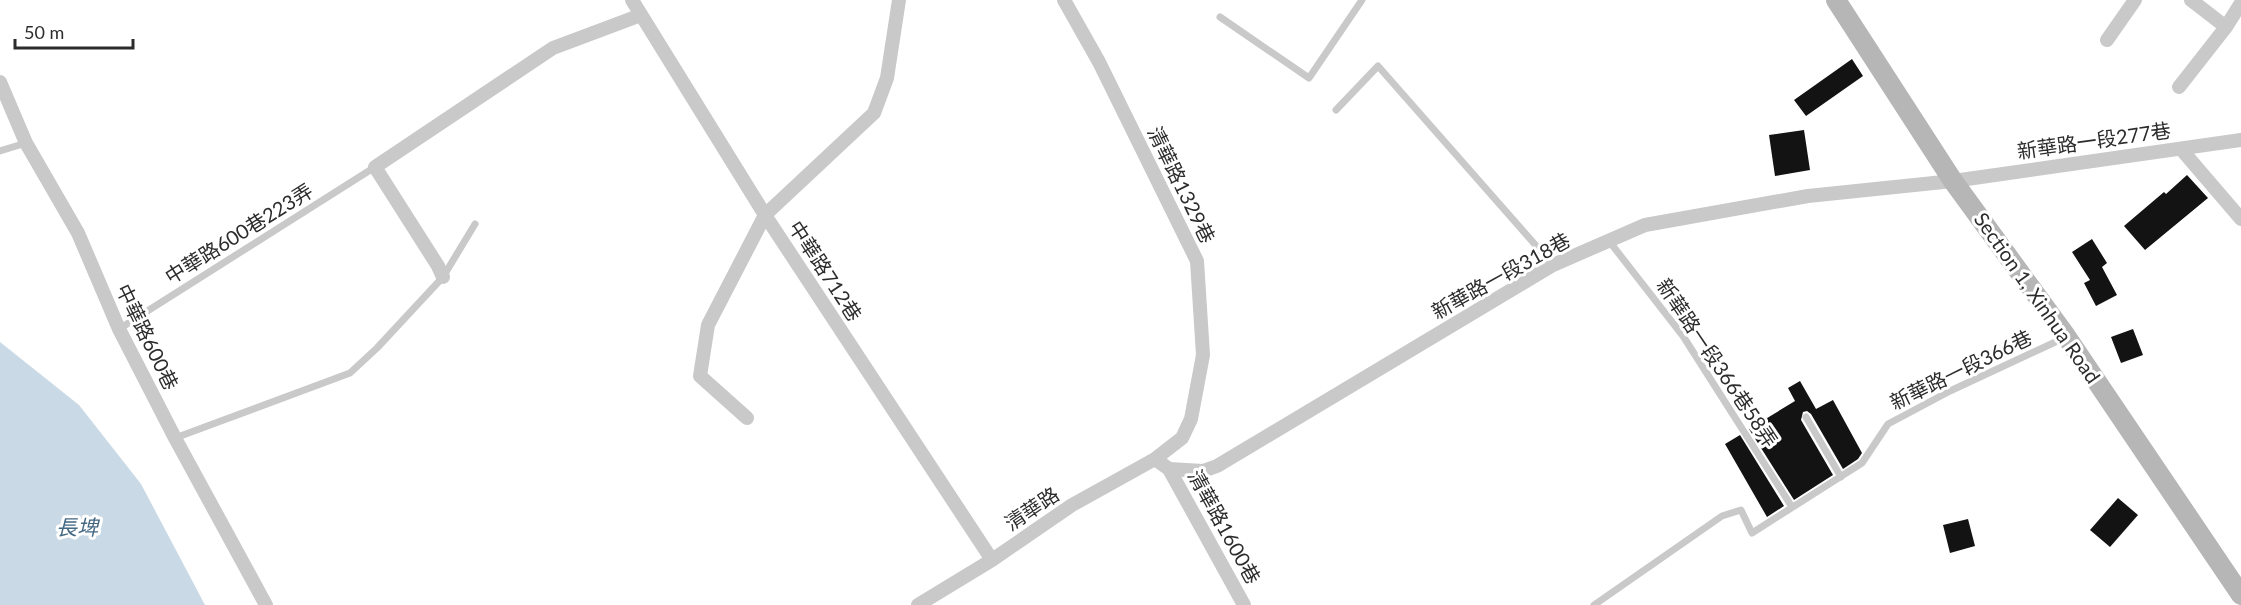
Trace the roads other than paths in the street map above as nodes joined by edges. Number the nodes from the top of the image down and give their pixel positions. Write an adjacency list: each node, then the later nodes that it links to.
1 (632, 0): 9 (street, 中華路712巷)
2 (899, 0): 22 (street)
3 (1064, 0): 33 (street, 清華路1329巷)
4 (1362, 0): 10 (lane)
5 (1836, 0): 21 (street, Section 1, Xinhua Road)
6 (2134, 0): 12 (street)
7 (2191, 0): 11 (street)
8 (2241, 3): 11 (street)
9 (641, 15): 20 (street); 22 (street, 中華路712巷)
10 (1220, 17)
11 (2226, 27): 14 (street)
12 (2107, 40)
13 (0, 82): 17 (street, 中華路600巷)
14 (2179, 87)
15 (1336, 110): 26 (lane)
16 (2241, 140): 18 (street, 新華路一段277巷)
17 (26, 143): 19 (lane); 28 (street, 中華路600巷)
18 (2181, 149): 21 (street, 新華路一段277巷); 23 (street)
19 (0, 151)
20 (375, 167): 27 (street); 28 (lane, 中華路600巷223弄)
21 (1953, 181): 25 (street, 新華路一段318巷); 29 (street, Section 1, Xinhua Road)
22 (765, 214): 31 (street); 37 (street, 中華路712巷)
23 (2241, 219)
24 (475, 224): 27 (lane)
25 (1609, 241): 26 (street, 新華路一段318巷); 36 (lane, 新華路一段366巷58弄)
26 (1553, 265): 34 (street, 新華路一段318巷)
27 (443, 277): 32 (lane)
28 (119, 329): 32 (street, 中華路600巷)
29 (2066, 336): 35 (lane, 新華路一段366巷); 38 (street, Section 1, Xinhua Road)
30 (1806, 417): 35 (lane)
31 (747, 418)
32 (175, 438): 39 (street, 中華路600巷)
33 (1155, 459): 34 (street); 37 (street, 清華路)
34 (1169, 469): 41 (street, 清華路1600巷)
35 (1841, 477): 36 (lane, 新華路一段366巷)
36 (1792, 507): 42 (lane, 新華路一段366巷)
37 (992, 560): 40 (street, 清華路)
38 (2241, 595)
39 (266, 605)
40 (918, 605)
41 (1244, 605)
42 (1594, 605)

